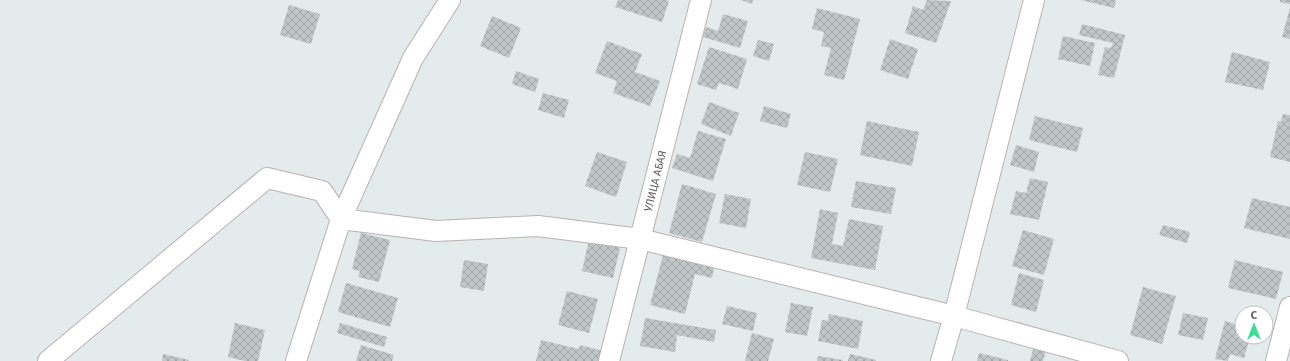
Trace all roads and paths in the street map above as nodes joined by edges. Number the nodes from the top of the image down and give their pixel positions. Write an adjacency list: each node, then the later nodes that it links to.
1 (450, 0): 4 (street)
2 (701, 0): 5 (street, УЛИЦА АБАЯ)
3 (1034, 0): 7 (street)
4 (341, 219): 5 (street); 8 (street); 9 (street)
5 (640, 239): 7 (street); 10 (street, УЛИЦА АБАЯ)
6 (1290, 307): 13 (street)
7 (954, 316): 11 (street); 12 (street)
8 (48, 361)
9 (296, 361)
10 (609, 361)
11 (942, 361)
12 (1118, 361)
13 (1276, 361)

